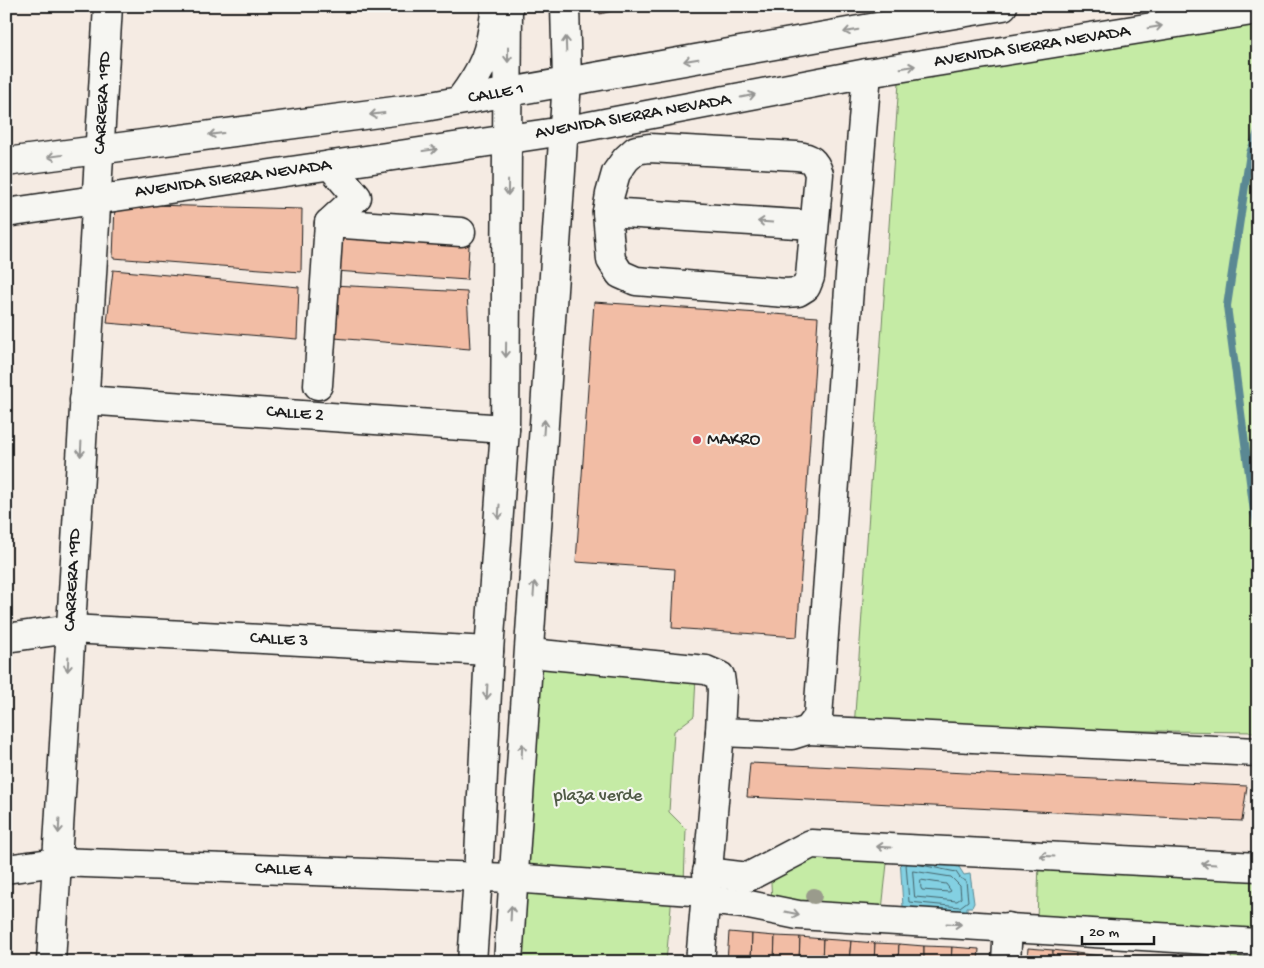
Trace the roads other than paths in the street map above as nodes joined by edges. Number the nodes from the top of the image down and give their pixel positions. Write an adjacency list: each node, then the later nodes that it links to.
1 (108, 6): 13 (street, CARRERA 19D)
2 (496, 6): 10 (street)
3 (508, 6): 9 (street, one-way to 9)
4 (565, 6): 8 (street, one-way to 4)
5 (1003, 6): 8 (street, one-way to 8)
6 (1258, 10): 7 (street, AVENIDA SIERRA NEVADA, one-way to 6)
7 (867, 73): 11 (street, AVENIDA SIERRA NEVADA, one-way to 7); 22 (street)
8 (567, 81): 9 (street, CALLE 1); 11 (street)
9 (509, 92): 10 (street, CALLE 1); 12 (street)
10 (460, 100): 13 (street, CALLE 1, one-way to 13)
11 (563, 131): 12 (street, AVENIDA SIERRA NEVADA); 30 (street, one-way to 11)
12 (508, 139): 15 (street, AVENIDA SIERRA NEVADA, one-way to 12); 26 (street, one-way to 26)
13 (100, 149): 14 (street, one-way to 14); 16 (street, CARRERA 19D)
14 (6, 162)
15 (330, 165): 16 (street, AVENIDA SIERRA NEVADA); 19 (street)
16 (96, 199): 17 (street, AVENIDA SIERRA NEVADA); 25 (street, CARRERA 19D)
17 (6, 212)
18 (606, 212): 20 (street, one-way to 18); 20 (street); 23 (street)
19 (329, 223): 21 (street); 24 (street)
20 (813, 225): 23 (street)
21 (461, 232)
22 (850, 275): 23 (street); 31 (street)
23 (810, 277)
24 (318, 385)
25 (84, 400): 26 (street, CALLE 2); 27 (street, CARRERA 19D, one-way to 27)
26 (505, 429): 29 (street, one-way to 29)
27 (70, 629): 28 (street, CALLE 3); 29 (street, CALLE 3); 34 (street, CARRERA 19D, one-way to 34)
28 (6, 638)
29 (489, 651): 37 (street, one-way to 37)
30 (530, 653): 32 (street); 38 (street, one-way to 30)
31 (808, 730): 32 (street); 33 (street)
32 (720, 732): 39 (street)
33 (1257, 752)
34 (57, 862): 36 (street, CALLE 4); 37 (street, CALLE 4); 42 (street, CARRERA 19D)
35 (1258, 867): 39 (street, one-way to 39)
36 (6, 869)
37 (478, 877): 38 (street, CALLE 4); 43 (street)
38 (512, 878): 39 (street, CALLE 4); 44 (street, one-way to 38)
39 (706, 888): 40 (street, one-way to 40); 45 (street)
40 (1008, 927): 41 (street); 46 (street)
41 (1258, 943)
42 (51, 962)
43 (472, 962)
44 (508, 962)
45 (700, 962)
46 (1006, 962)

